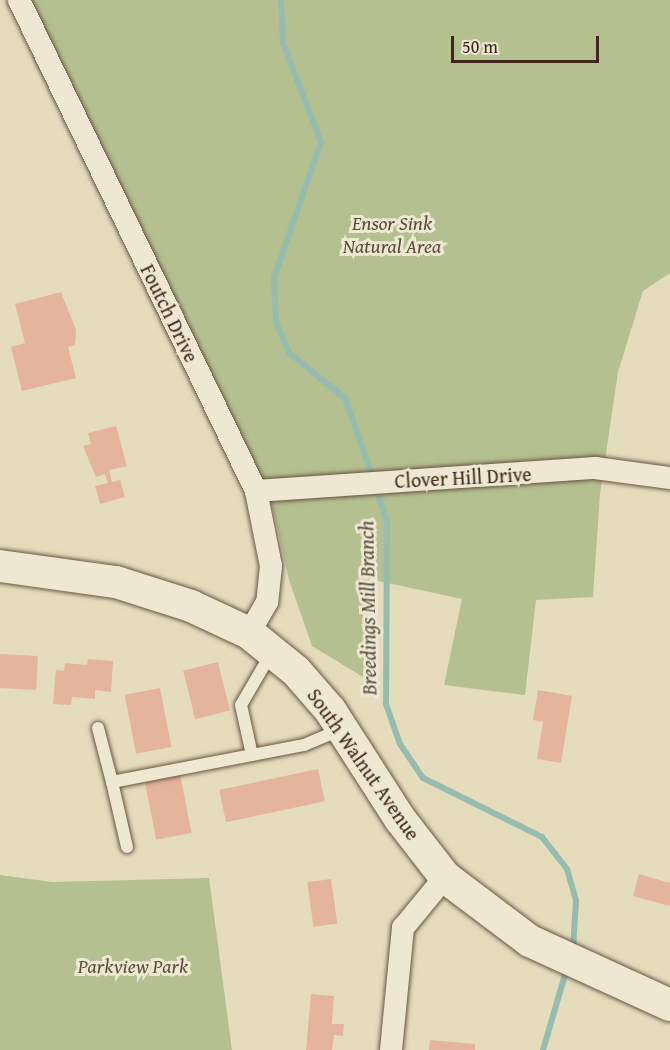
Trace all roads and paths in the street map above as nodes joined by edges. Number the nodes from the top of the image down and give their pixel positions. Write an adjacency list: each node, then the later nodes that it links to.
1 (20, 0): 3 (street, Foutch Drive)
2 (670, 478): 3 (street, Clover Hill Drive)
3 (256, 491): 5 (street, Foutch Drive)
4 (0, 566): 5 (street, South Walnut Avenue)
5 (260, 642): 7 (street, South Walnut Avenue); 8 (lane)
6 (98, 728): 9 (lane)
7 (343, 729): 8 (lane); 11 (street, South Walnut Avenue)
8 (252, 755): 9 (lane)
9 (112, 782): 10 (lane)
10 (128, 847)
11 (445, 877): 12 (street, South Walnut Avenue); 13 (street)
12 (670, 1005)
13 (391, 1050)

